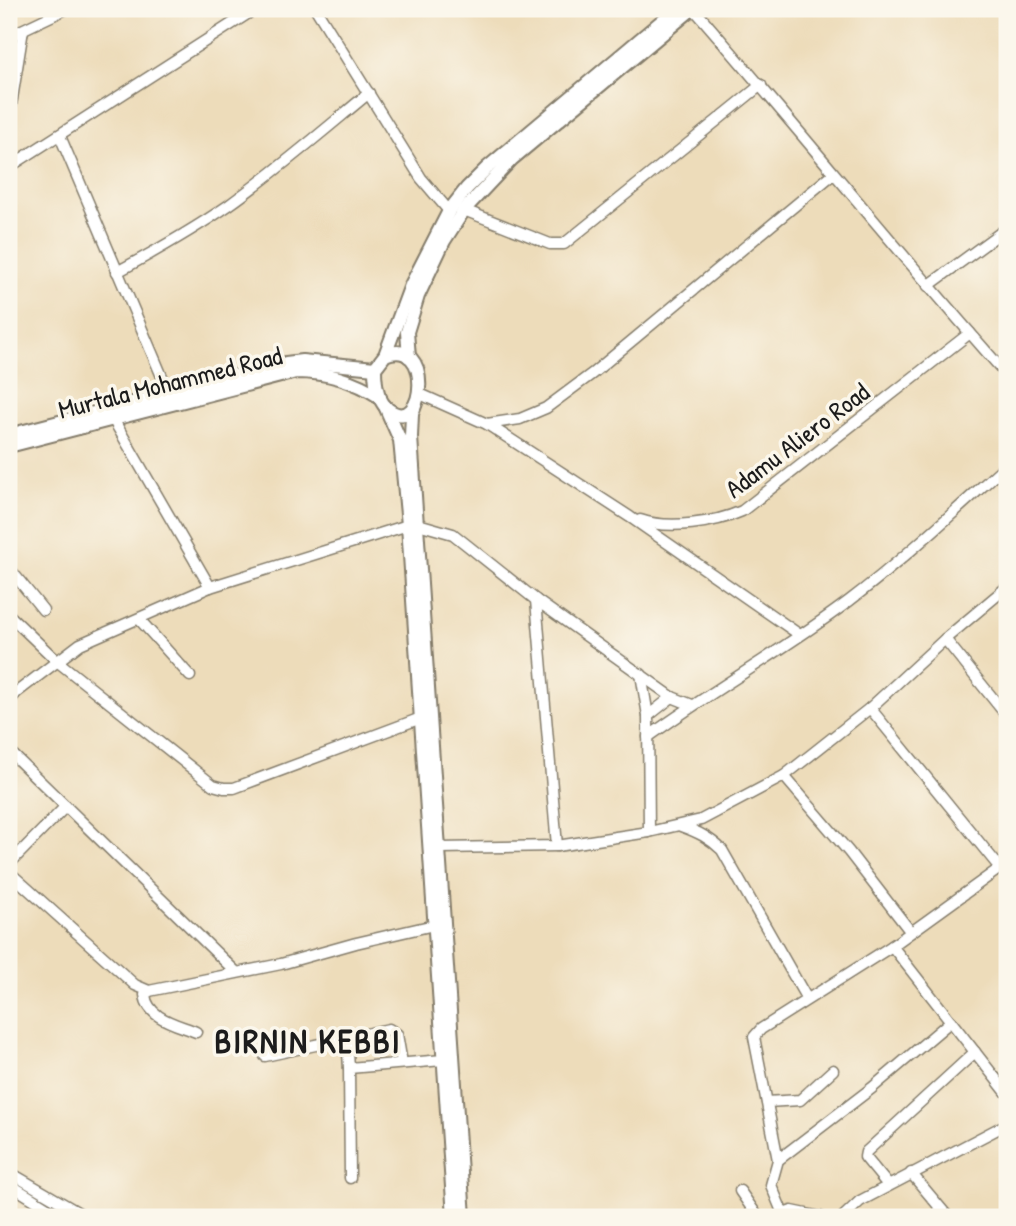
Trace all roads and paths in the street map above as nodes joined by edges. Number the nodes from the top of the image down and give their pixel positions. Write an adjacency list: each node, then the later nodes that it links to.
1 (66, 9): 6 (street)
2 (255, 9): 11 (street)
3 (316, 9): 9 (street)
4 (676, 9): 15 (main road)
5 (693, 9): 8 (street); 14 (main road)
6 (23, 30): 7 (street); 10 (street)
7 (9, 36)
8 (761, 85): 13 (street); 14 (street)
9 (369, 93): 15 (street); 17 (street)
10 (9, 118)
11 (60, 136): 12 (street); 17 (street)
12 (9, 167)
13 (833, 174): 18 (street); 29 (street)
14 (464, 210): 21 (main road)
15 (449, 211): 20 (main road)
16 (1007, 228): 18 (street)
17 (117, 272): 24 (street)
18 (928, 286): 19 (street)
19 (970, 333): 23 (street); 32 (street, Adamu Aliero Road)
20 (386, 355): 21 (main road); 22 (main road)
21 (409, 357): 25 (main road)
22 (375, 368): 24 (main road, Murtala Mohammed Road); 26 (main road)
23 (1007, 375)
24 (169, 393): 30 (main road, Murtala Mohammed Road)
25 (418, 399): 26 (main road); 29 (street); 33 (main road)
26 (383, 402): 28 (main road, Murtala Mohammed Road); 33 (main road)
27 (9, 417): 30 (street)
28 (113, 419): 30 (main road, Murtala Mohammed Road); 35 (street)
29 (487, 424): 32 (street)
30 (10, 438)
31 (1007, 464): 41 (street)
32 (630, 517): 41 (street)
33 (413, 524): 35 (street); 37 (street); 52 (main road); 60 (main road)
34 (9, 568): 38 (street)
35 (210, 587): 40 (street)
36 (1007, 587): 42 (street)
37 (536, 600): 44 (street); 59 (street)
38 (43, 610)
39 (9, 615): 43 (street)
40 (139, 619): 43 (street); 45 (street)
41 (800, 635): 48 (street)
42 (945, 639): 49 (street); 51 (street)
43 (57, 661): 47 (street); 52 (street)
44 (641, 674): 46 (street); 50 (street)
45 (190, 676)
46 (672, 697): 48 (street); 50 (street)
47 (9, 701)
48 (692, 705): 53 (street)
49 (870, 708): 55 (street); 62 (street)
50 (648, 716): 53 (street)
51 (1007, 716)
52 (421, 718): 64 (main road)
53 (648, 737): 58 (street)
54 (9, 751): 56 (street)
55 (784, 776): 57 (street); 65 (street)
56 (66, 806): 61 (street); 67 (street)
57 (679, 826): 58 (street); 69 (street)
58 (649, 832): 59 (street)
59 (557, 846): 60 (street)
60 (440, 848): 93 (main road)
61 (9, 864)
62 (1004, 865): 65 (street)
63 (9, 872): 68 (street)
64 (434, 925): 67 (street); 75 (main road)
65 (910, 931): 66 (street)
66 (892, 946): 69 (street); 70 (street)
67 (236, 972): 68 (street)
68 (149, 990): 71 (street)
69 (807, 999): 80 (street)
70 (951, 1021): 73 (street); 82 (street)
71 (196, 1032)
72 (347, 1038): 74 (street); 76 (street); 77 (street)
73 (975, 1052): 79 (street); 87 (street)
74 (265, 1056)
75 (443, 1060): 76 (street); 92 (main road)
76 (402, 1063): 77 (street)
77 (349, 1068): 85 (street)
78 (833, 1070): 80 (street)
79 (1007, 1093)
80 (767, 1102): 82 (street)
81 (1007, 1124): 84 (street)
82 (778, 1160): 89 (street)
83 (9, 1172): 91 (street)
84 (911, 1173): 87 (street); 97 (street)
85 (349, 1178)
86 (9, 1184): 90 (street)
87 (888, 1185): 96 (street)
88 (740, 1191): 94 (street)
89 (779, 1215): 95 (street)
90 (62, 1217)
91 (86, 1217)
92 (454, 1217)
93 (464, 1217)
94 (758, 1217)
95 (821, 1217)
96 (844, 1217)
97 (948, 1217)

